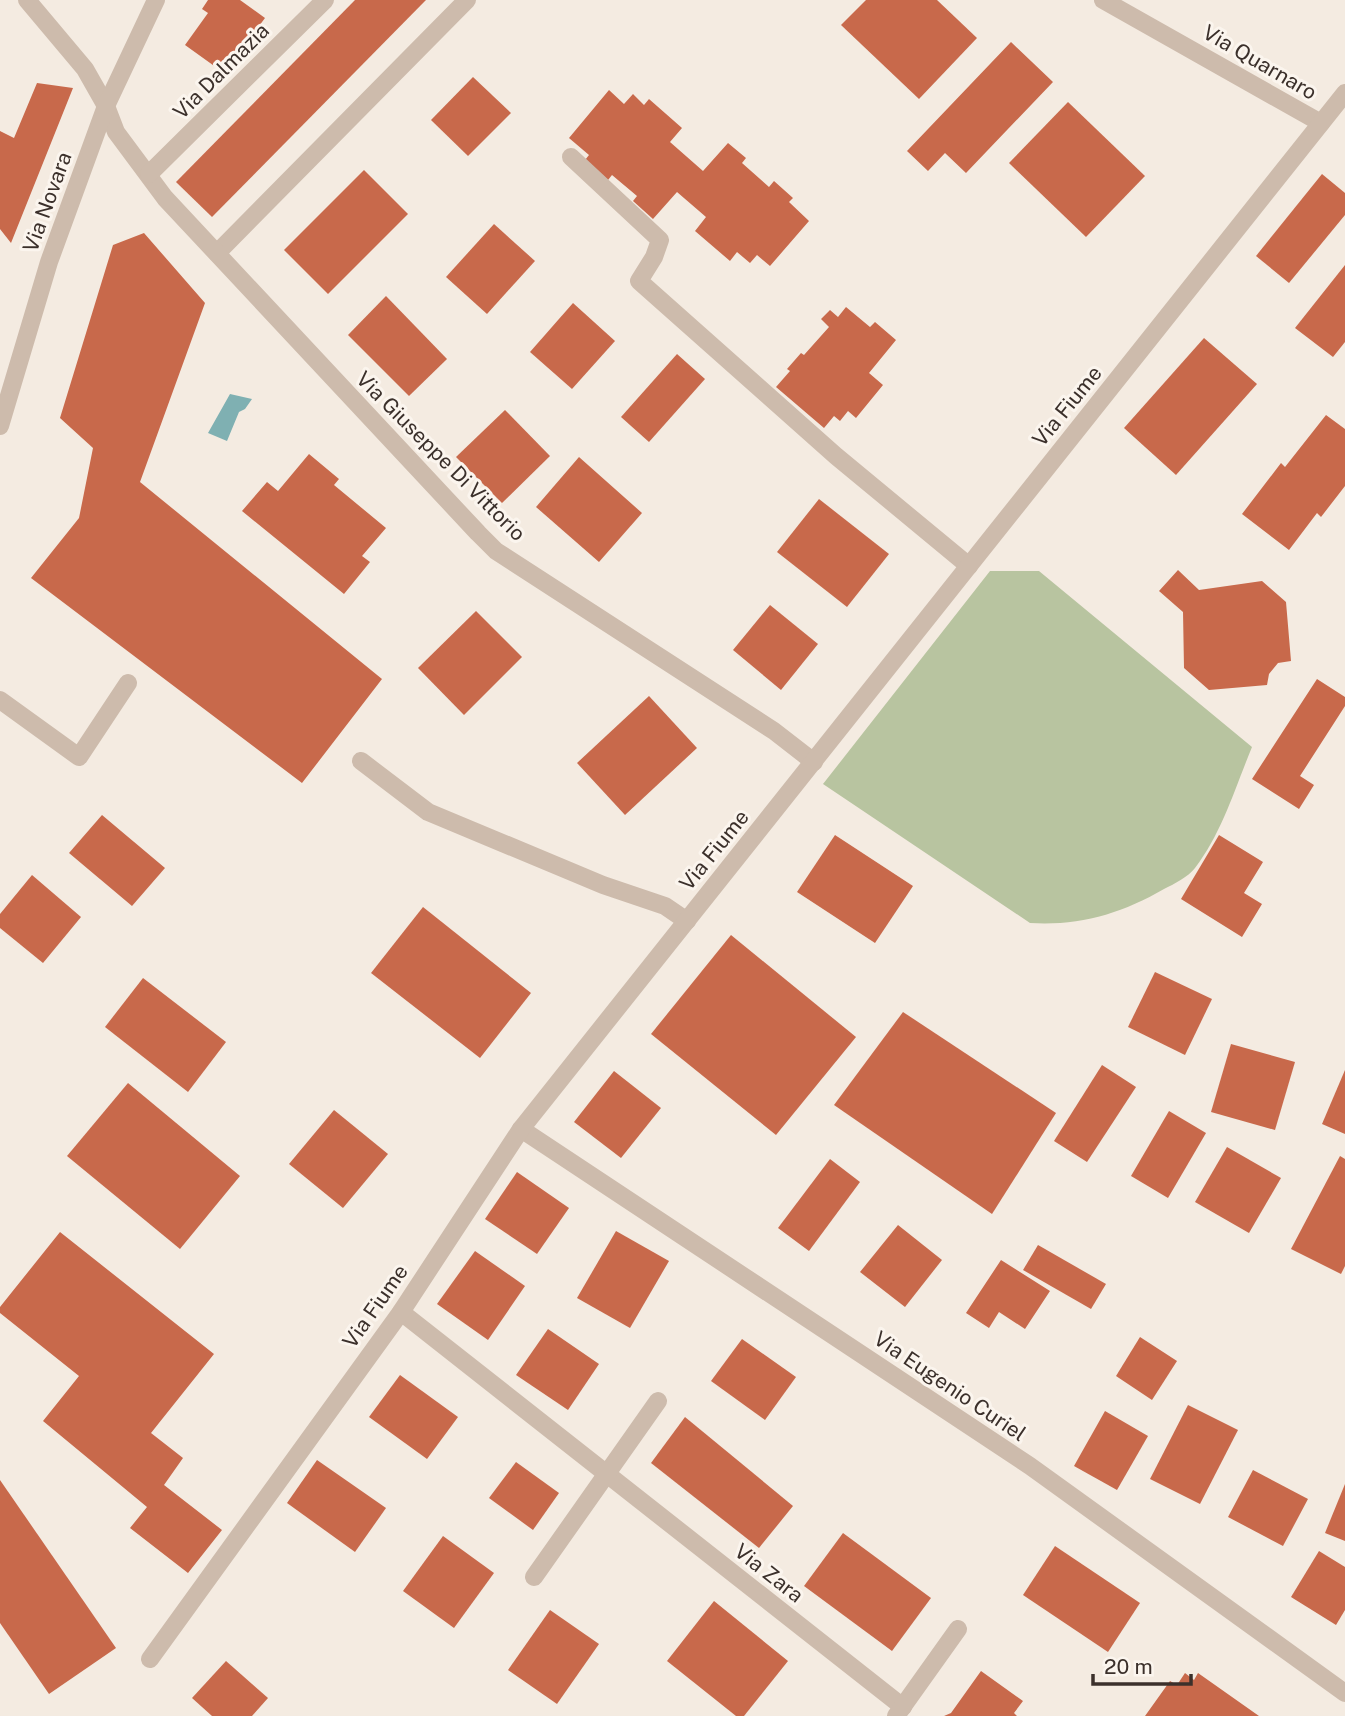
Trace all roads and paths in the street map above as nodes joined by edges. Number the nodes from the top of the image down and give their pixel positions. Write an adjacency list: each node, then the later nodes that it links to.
1 (27, 0): 7 (street, Via Giuseppe Di Vittorio)
2 (156, 0): 7 (street, Via Novara)
3 (324, 0): 10 (street, Via Dalmazia)
4 (467, 0): 11 (street)
5 (1103, 0): 8 (street, Via Quarnaro)
6 (1345, 93): 8 (street, Via Fiume)
7 (106, 106): 10 (street, Via Giuseppe Di Vittorio); 12 (street, Via Novara)
8 (1321, 123): 13 (street, Via Fiume)
9 (570, 157): 13 (street)
10 (149, 174): 11 (street, Via Giuseppe Di Vittorio)
11 (216, 253): 17 (street, Via Giuseppe Di Vittorio)
12 (0, 426)
13 (969, 566): 17 (street, Via Fiume)
14 (128, 683): 15 (street)
15 (0, 700)
16 (361, 761): 18 (street)
17 (814, 762): 18 (street, Via Fiume)
18 (687, 921): 19 (street, Via Fiume)
19 (521, 1129): 20 (street, Via Fiume); 26 (street, Via Eugenio Curiel)
20 (401, 1312): 22 (street, Via Zara); 25 (street, Via Fiume)
21 (658, 1401): 22 (street)
22 (607, 1474): 23 (street); 27 (street, Via Zara)
23 (534, 1577)
24 (958, 1629): 27 (street, Via Zara)
25 (150, 1659)
26 (1345, 1693)
27 (899, 1712)

